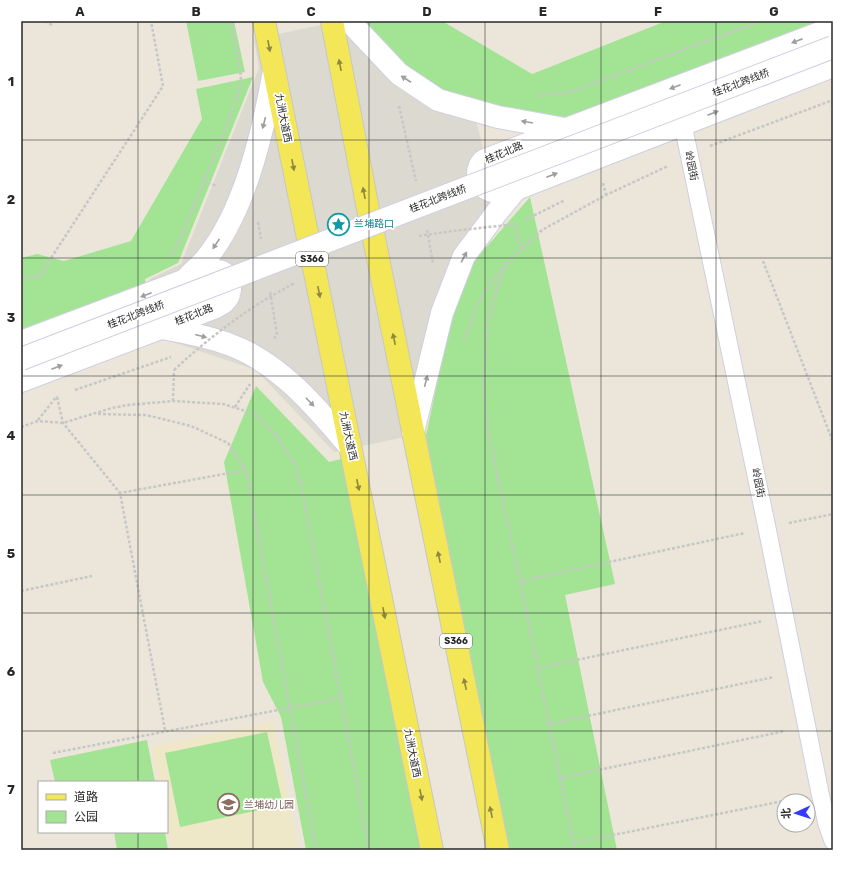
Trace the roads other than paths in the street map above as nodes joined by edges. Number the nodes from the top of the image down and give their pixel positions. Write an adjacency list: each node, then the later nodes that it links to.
1 (264, 21): 7 (main road, 九洲大道西 / S366, one-way to 7)
2 (332, 21): 16 (main road, S366, one-way to 2)
3 (348, 21): 9 (main road, one-way to 3)
4 (833, 28): 9 (main road, 桂花北路, one-way to 9)
5 (833, 48): 14 (main road, 桂花北跨线桥, bridge)
6 (833, 66): 8 (main road, 桂花北路, one-way to 6)
7 (274, 71): 11 (main road, one-way to 11); 17 (main road, 九洲大道西 / S366, one-way to 17)
8 (683, 124): 10 (main road, 桂花北路, one-way to 8); 18 (lane, 岭园街)
9 (565, 129): 10 (main road, 桂花北路)
10 (516, 190): 16 (main road, one-way to 10)
11 (182, 282): 12 (main road, 桂花北路); 13 (main road, 桂花北路, one-way to 13)
12 (162, 328): 15 (main road, 桂花北路, one-way to 12); 17 (main road, one-way to 17)
13 (21, 342)
14 (21, 359)
15 (21, 381)
16 (413, 432): 20 (main road, S366, one-way to 16)
17 (350, 447): 19 (main road, 九洲大道西 / S366, one-way to 19)
18 (833, 841)
19 (432, 850)
20 (498, 850)

